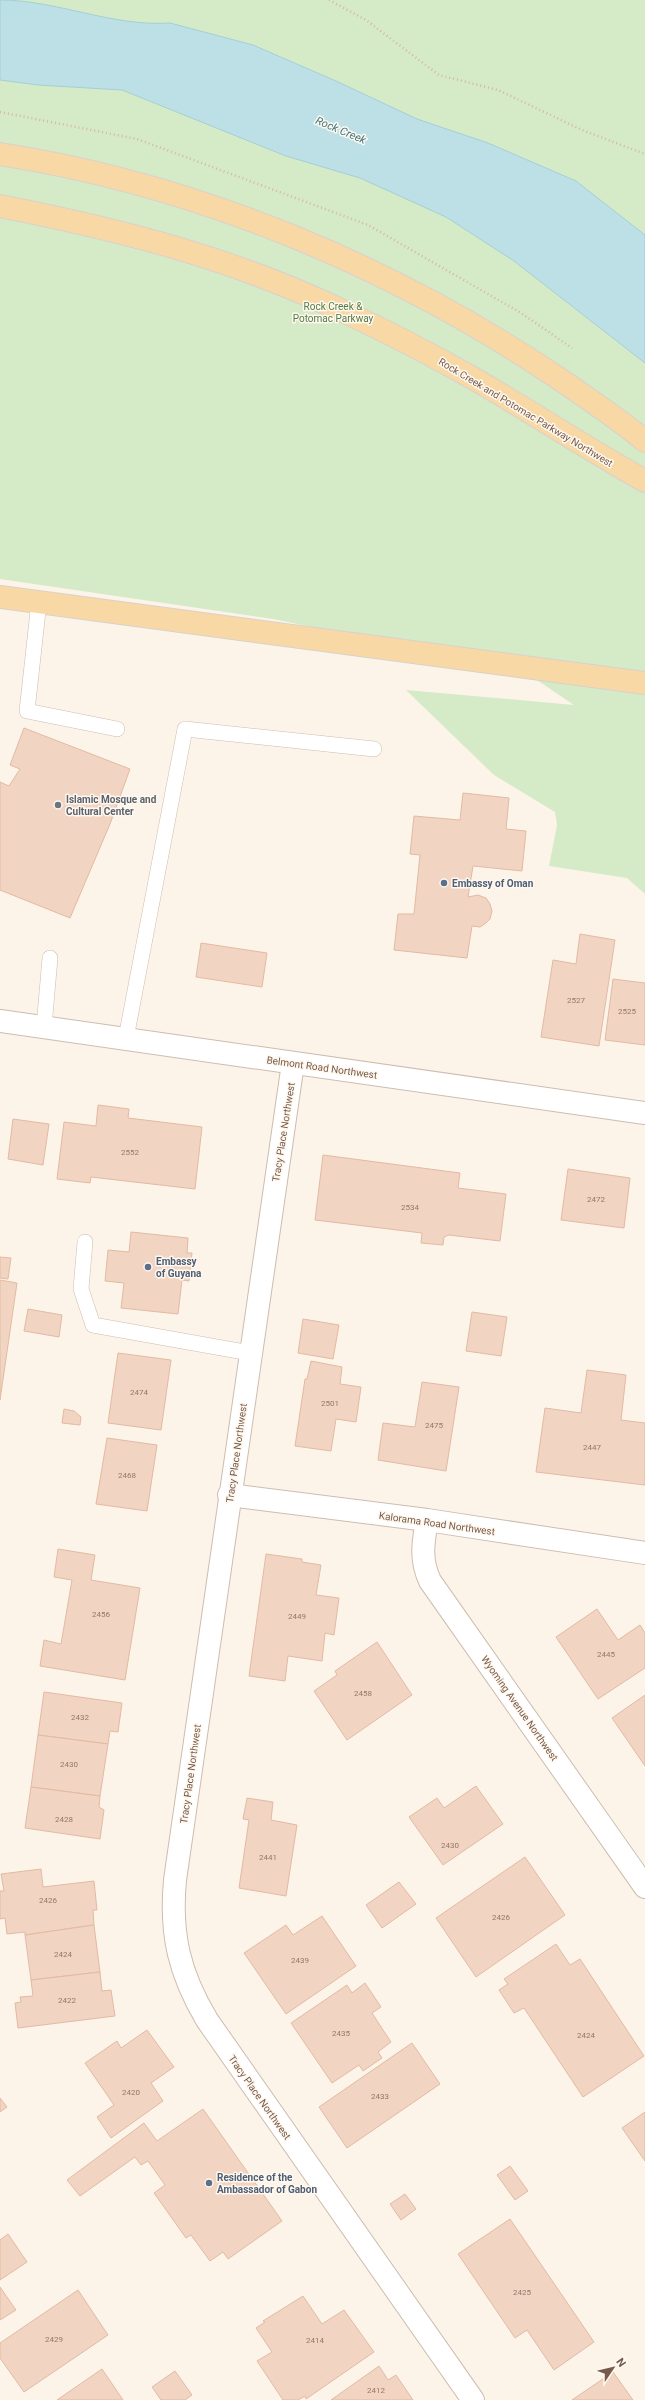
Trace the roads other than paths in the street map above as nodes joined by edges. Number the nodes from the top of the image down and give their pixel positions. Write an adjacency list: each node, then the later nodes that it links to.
1 (0, 154): 3 (main road)
2 (0, 206): 4 (main road, Rock Creek and Potomac Parkway Northwest)
3 (645, 441)
4 (645, 481)
5 (0, 597): 6 (main road)
6 (39, 602): 7 (main road); 8 (lane)
7 (645, 683)
8 (117, 729)
9 (374, 749): 13 (lane)
10 (50, 958): 12 (lane)
11 (0, 1021): 12 (street, Belmont Road Northwest)
12 (44, 1027): 13 (street, Belmont Road Northwest)
13 (126, 1038): 14 (street, Belmont Road Northwest)
14 (293, 1063): 15 (street, Belmont Road Northwest); 17 (street, Tracy Place Northwest)
15 (645, 1113)
16 (85, 1242): 17 (lane)
17 (250, 1353): 18 (street, Tracy Place Northwest)
18 (229, 1495): 19 (street, Kalorama Road Northwest); 22 (street, Tracy Place Northwest)
19 (427, 1520): 20 (street, Kalorama Road Northwest); 21 (street, Wyoming Avenue Northwest)
20 (645, 1553)
21 (645, 1887)
22 (473, 2400)

